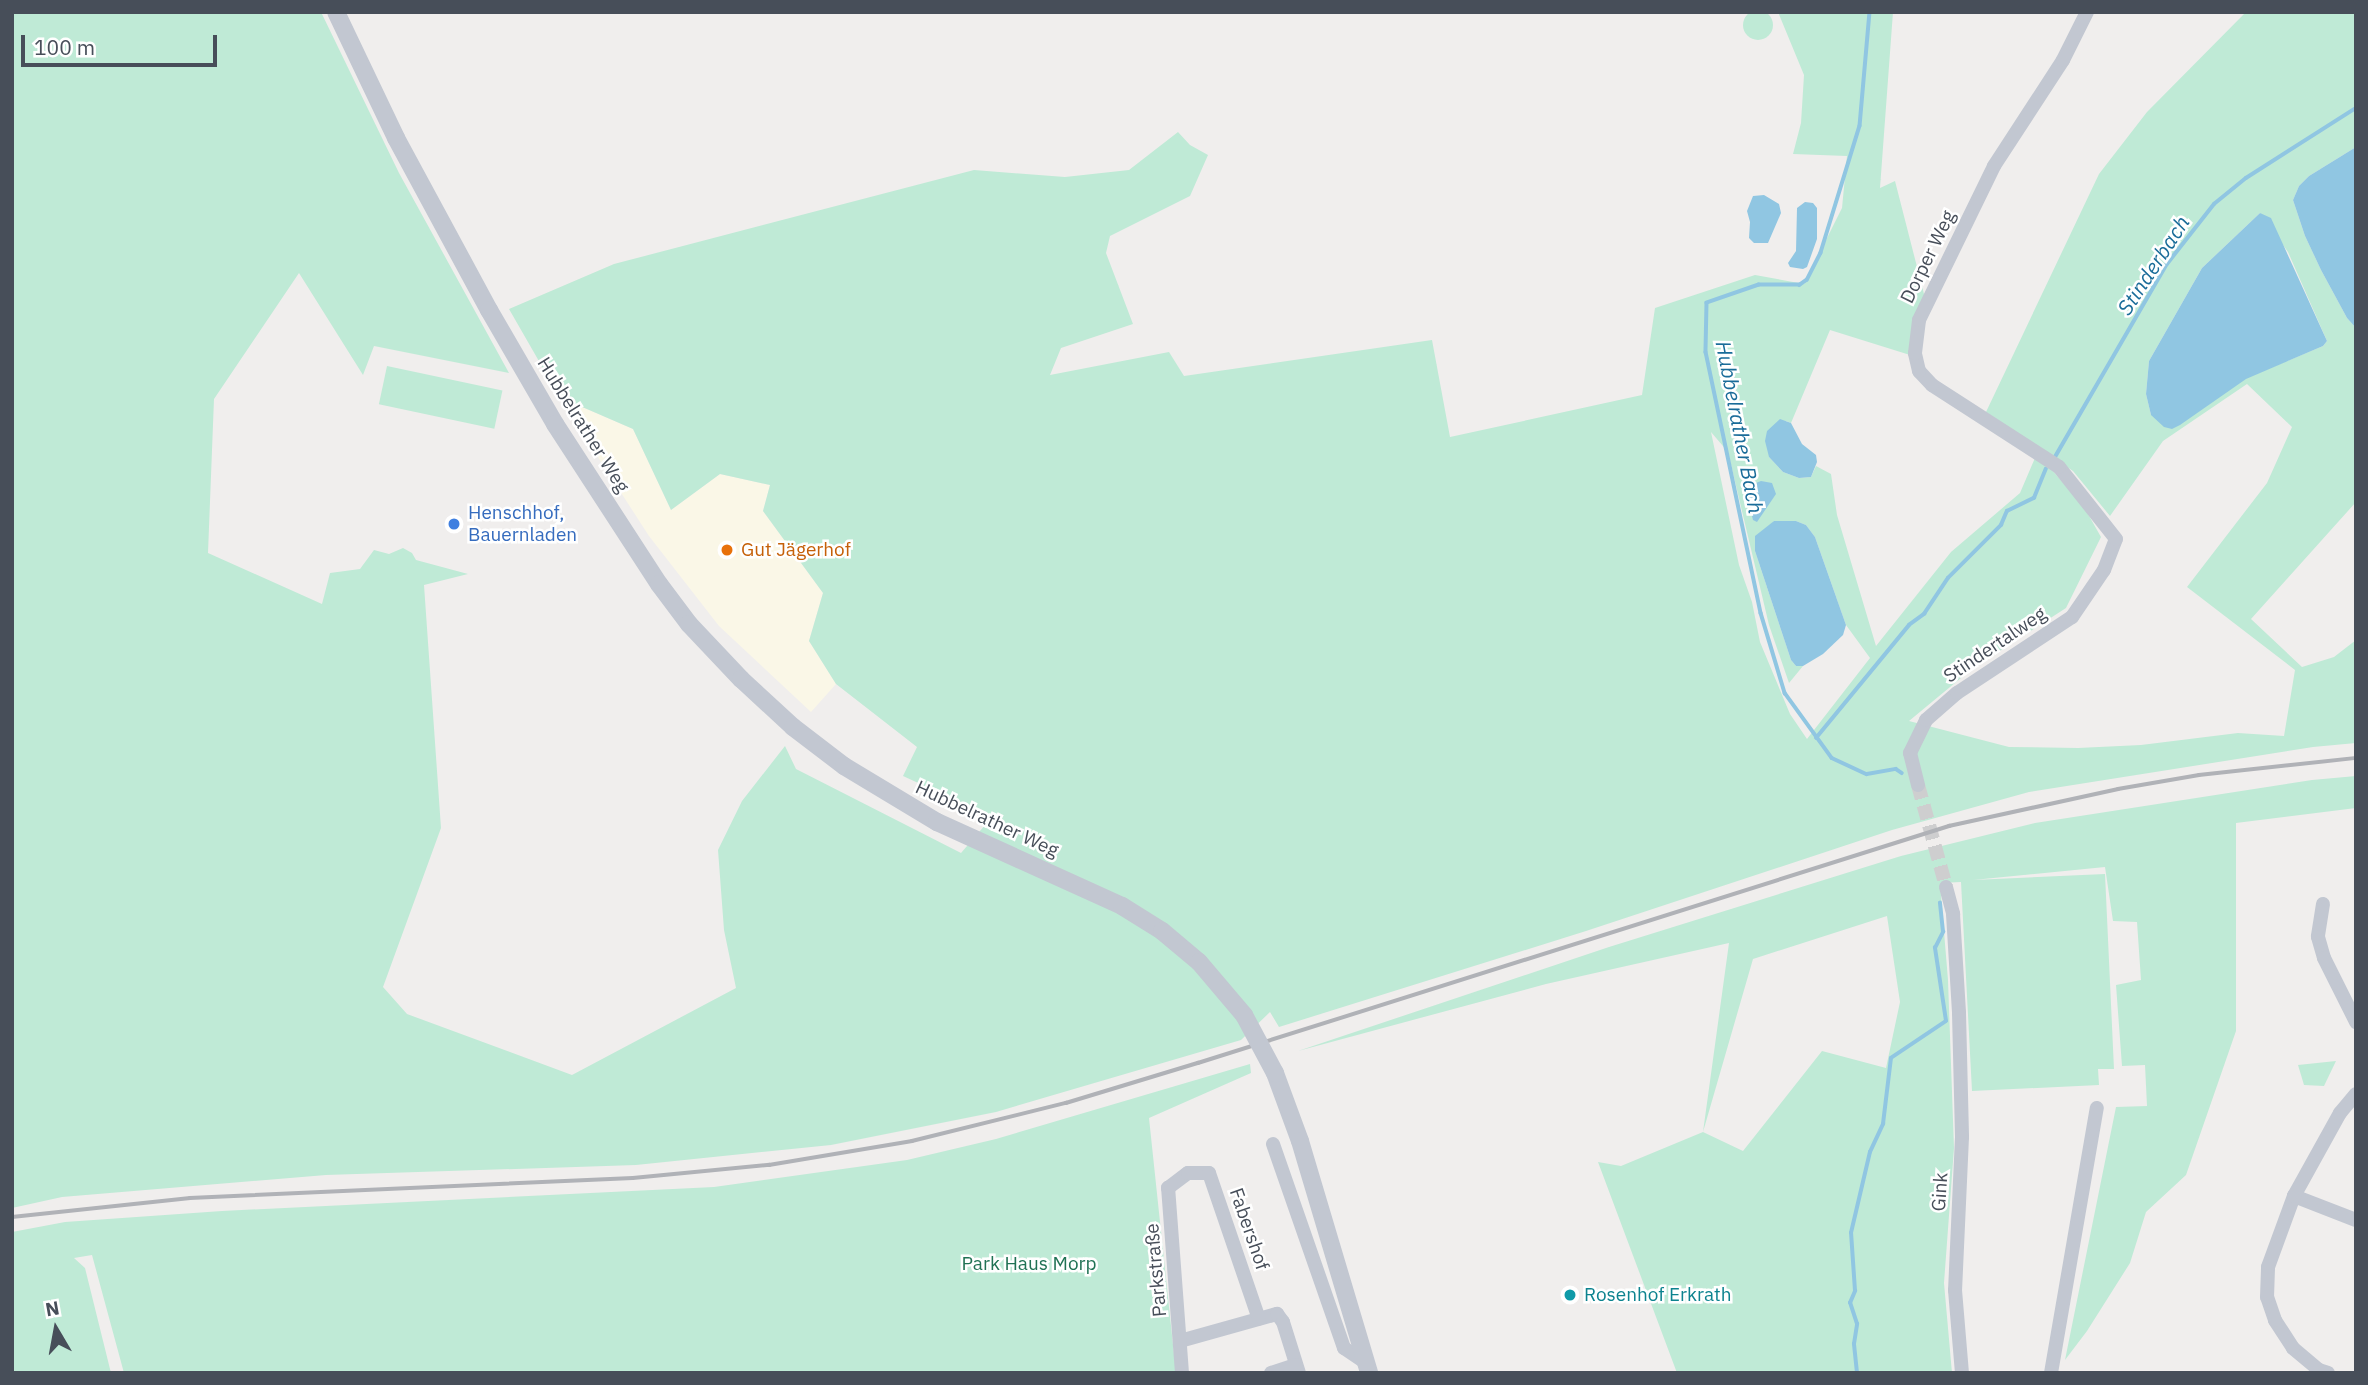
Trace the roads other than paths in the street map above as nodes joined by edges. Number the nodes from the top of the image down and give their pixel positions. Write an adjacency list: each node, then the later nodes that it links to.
1 (336, 12): 16 (street, Hubbelrather Weg, bridge)
2 (2087, 12): 3 (street, Dorper Weg)
3 (2116, 539): 4 (street, Stindertalweg)
4 (1918, 785)
5 (1946, 887): 20 (street, Gink)
6 (2323, 904): 7 (street)
7 (2356, 1022)
8 (2356, 1094): 12 (street)
9 (2097, 1108): 21 (street)
10 (1273, 1144): 16 (street, Hubbelrather Weg)
11 (1188, 1174): 14 (street, Fabershof); 15 (street, Parkstraße)
12 (2294, 1196): 13 (street); 22 (street)
13 (2356, 1220)
14 (1259, 1319): 15 (street); 17 (street)
15 (1180, 1341): 18 (street, Parkstraße)
16 (1367, 1367)
17 (1298, 1369): 19 (street)
18 (1182, 1373)
19 (1271, 1373)
20 (1962, 1373)
21 (2051, 1373)
22 (2328, 1373)

